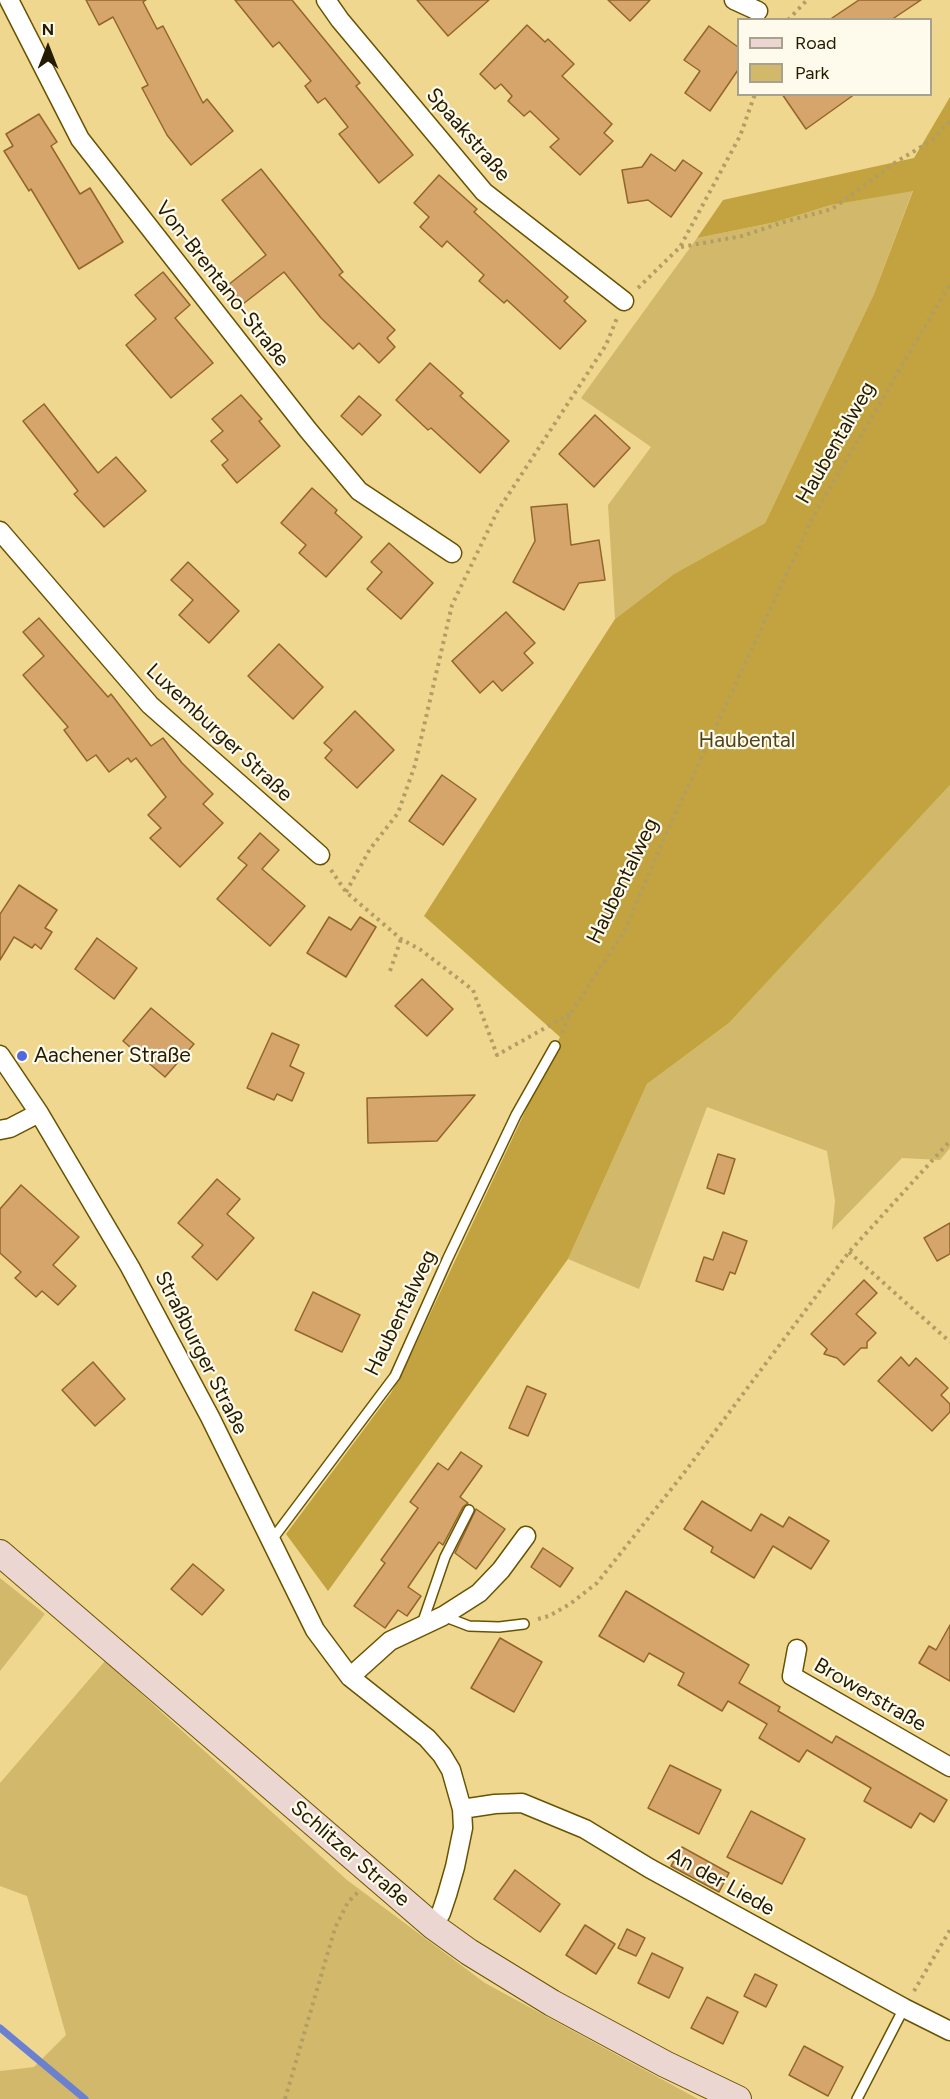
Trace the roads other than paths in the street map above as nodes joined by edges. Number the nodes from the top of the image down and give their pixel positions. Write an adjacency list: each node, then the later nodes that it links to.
1 (9, 0): 7 (street, Von-Brentano-Straße)
2 (326, 0): 5 (street, Spaakstraße)
3 (734, 0): 4 (street)
4 (758, 11)
5 (624, 302)
6 (0, 531): 8 (street, Luxemburger Straße)
7 (452, 553)
8 (320, 855)
9 (555, 1046): 15 (lane, Haubentalweg)
10 (0, 1055): 11 (street, Straßburger Straße)
11 (39, 1113): 12 (street); 15 (street, Straßburger Straße)
12 (0, 1130)
13 (468, 1510): 19 (lane)
14 (526, 1536): 17 (street)
15 (271, 1542): 21 (street, Straßburger Straße)
16 (0, 1553): 24 (main road, Schlitzer Straße)
17 (443, 1616): 18 (lane); 19 (street)
18 (524, 1624)
19 (422, 1626): 21 (street)
20 (797, 1648): 22 (street, Browerstraße)
21 (350, 1677): 23 (street, Straßburger Straße)
22 (950, 1767)
23 (462, 1809): 24 (street, Straßburger Straße); 25 (street, An der Liede)
24 (433, 1926): 27 (main road, Schlitzer Straße)
25 (904, 2008): 26 (street, An der Liede); 28 (lane)
26 (950, 2031)
27 (738, 2099)
28 (857, 2099)

